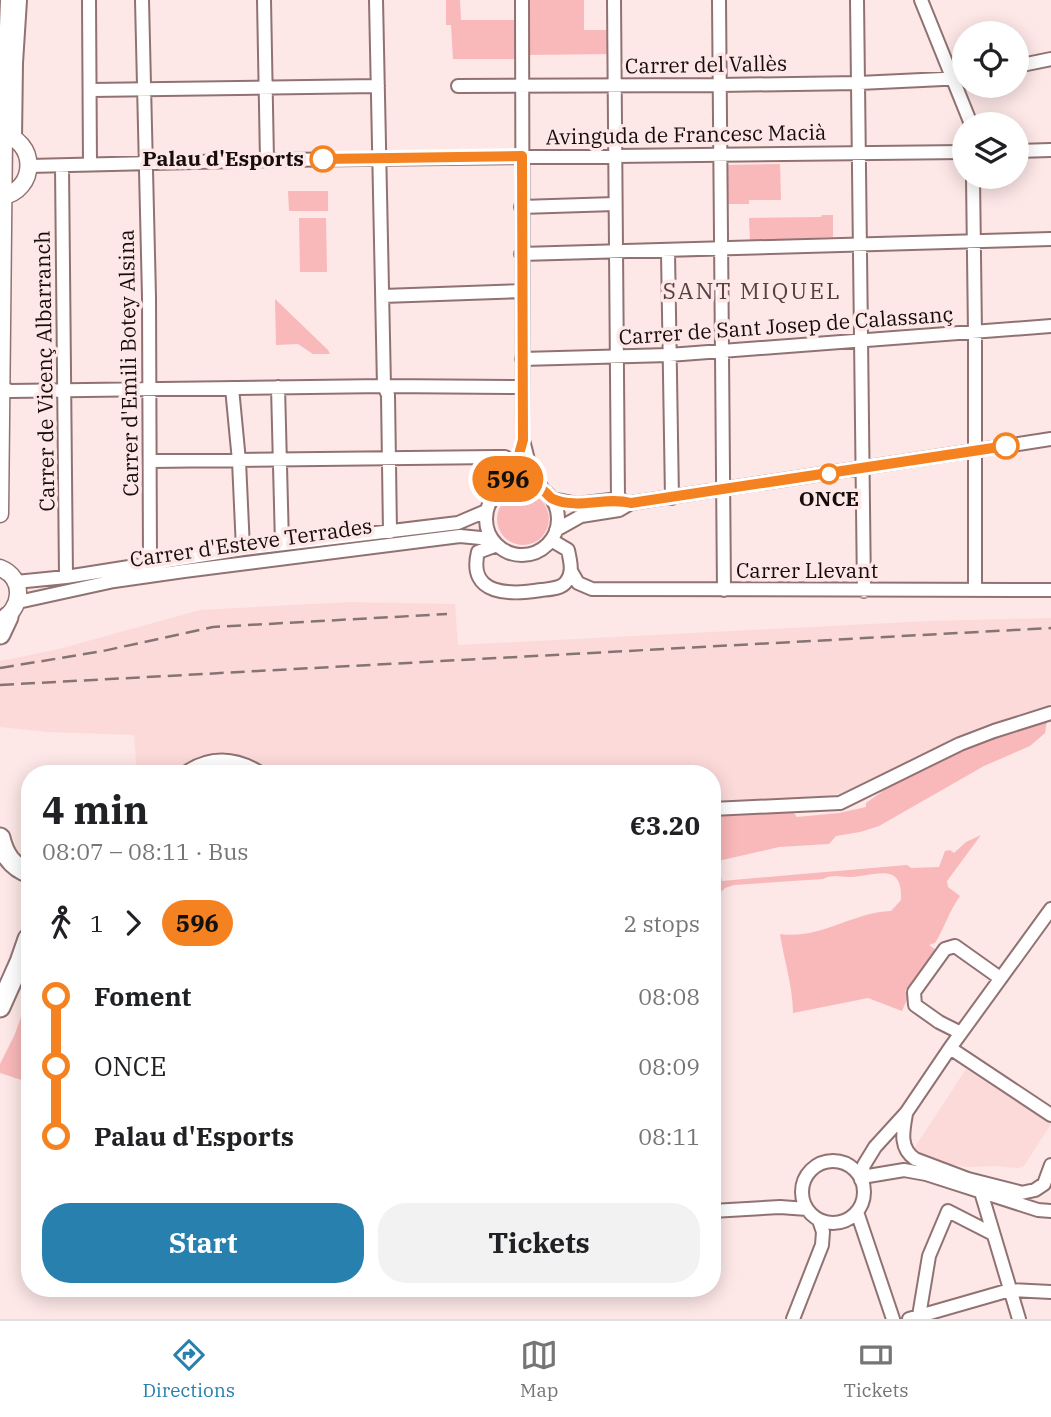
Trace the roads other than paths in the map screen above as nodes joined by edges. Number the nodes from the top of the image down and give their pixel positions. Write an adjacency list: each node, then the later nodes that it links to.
1 (9, 0): 25 (main road)
2 (20, 0): 25 (street)
3 (89, 0): 24 (street)
4 (142, 0): 23 (street, Carrer d'Emili Botey Alsina)
5 (264, 0): 22 (street)
6 (376, 0): 20 (street)
7 (522, 0): 17 (street)
8 (614, 0): 18 (street)
9 (719, 0): 19 (street)
10 (857, 0): 16 (street)
11 (921, 0): 13 (street)
12 (1051, 59): 14 (street)
13 (952, 64)
14 (1029, 64)
15 (952, 79): 16 (street, Carrer del Vallès)
16 (859, 83): 19 (street, Carrer del Vallès); 29 (street)
17 (522, 85): 18 (street, Carrer del Vallès); 21 (street, Carrer del Vallès); 32 (street)
18 (615, 85): 19 (street, Carrer del Vallès); 31 (street)
19 (720, 85): 30 (street)
20 (378, 86): 22 (street); 33 (street)
21 (458, 86)
22 (266, 87): 23 (street); 34 (street)
23 (144, 89): 24 (street); 35 (street, Carrer d'Emili Botey Alsina)
24 (91, 90): 36 (street)
25 (6, 136): 37 (main road); 40 (main road)
26 (1051, 150): 27 (street)
27 (1029, 151)
28 (952, 152): 29 (street, Avinguda de Francesc Macià)
29 (859, 153): 30 (street, Avinguda de Francesc Macià); 45 (street)
30 (720, 154): 31 (street, Avinguda de Francesc Macià); 46 (street)
31 (614, 155): 32 (street, Avinguda de Francesc Macià); 41 (street)
32 (522, 156): 33 (street, Avinguda de Francesc Macià); 42 (street)
33 (379, 159): 34 (street, Avinguda de Francesc Macià); 51 (street)
34 (267, 160): 35 (street, Avinguda de Francesc Macià)
35 (146, 162): 36 (street, Avinguda de Francesc Macià); 63 (street, Carrer d'Emili Botey Alsina)
36 (90, 164): 38 (street, Avinguda de Francesc Macià)
37 (29, 166): 38 (street, Avinguda de Francesc Macià); 40 (main road)
38 (62, 166): 65 (street, Carrer de Vicenç Albarranch)
39 (972, 189): 44 (street)
40 (2, 197): 60 (main road)
41 (615, 204): 42 (street); 47 (street)
42 (521, 207): 49 (street)
43 (1051, 239): 44 (street)
44 (973, 240): 45 (street); 53 (street)
45 (861, 245): 46 (street); 54 (street)
46 (720, 250): 48 (street); 55 (street)
47 (615, 251): 48 (street); 49 (street); 57 (street)
48 (668, 252): 56 (street)
49 (521, 254): 50 (street)
50 (522, 291): 51 (street); 58 (street)
51 (383, 296): 59 (street)
52 (1051, 326): 53 (street, Carrer de Sant Josep de Calassanç)
53 (975, 333): 54 (street, Carrer de Sant Josep de Calassanç); 68 (street)
54 (861, 340): 55 (street, Carrer de Sant Josep de Calassanç); 74 (street)
55 (722, 352): 56 (street, Carrer de Sant Josep de Calassanç); 76 (street)
56 (669, 355): 57 (street, Carrer de Sant Josep de Calassanç); 78 (street)
57 (617, 357): 58 (street, Carrer de Sant Josep de Calassanç); 79 (street)
58 (522, 359): 62 (street)
59 (384, 386): 61 (street); 62 (street); 69 (street)
60 (2, 387): 65 (street); 82 (main road)
61 (278, 387): 64 (street); 70 (street)
62 (523, 387): 67 (street)
63 (150, 388): 64 (street); 65 (street); 71 (street, Carrer d'Emili Botey Alsina)
64 (232, 388): 72 (street)
65 (65, 389): 91 (street, Carrer de Vicenç Albarranch)
66 (1051, 439): 68 (street)
67 (523, 440): 73 (street); 77 (street)
68 (974, 451): 74 (street); 93 (street)
69 (388, 457): 70 (street); 73 (street); 83 (street)
70 (279, 458): 72 (street); 86 (street)
71 (150, 461): 72 (street); 88 (street, Carrer d'Emili Botey Alsina)
72 (239, 461): 87 (street)
73 (516, 465): 75 (street)
74 (864, 469): 76 (street); 95 (street)
75 (503, 488): 77 (street); 81 (street)
76 (723, 490): 78 (street); 92 (street)
77 (547, 494): 79 (street); 84 (street)
78 (671, 498): 80 (street)
79 (618, 499): 80 (street)
80 (631, 503): 84 (street)
81 (486, 511): 83 (street, Carrer d'Esteve Terrades); 85 (street)
82 (0, 514)
83 (390, 532): 86 (street, Carrer d'Esteve Terrades)
84 (554, 535): 85 (street); 90 (street, Carrer Llevant)
85 (494, 542): 90 (street); 96 (street, Carrer d'Esteve Terrades)
86 (282, 544): 87 (street, Carrer d'Esteve Terrades)
87 (243, 549): 88 (street, Carrer d'Esteve Terrades)
88 (150, 563): 91 (street, Carrer d'Esteve Terrades)
89 (5, 569): 91 (street, Carrer d'Esteve Terrades); 96 (main road)
90 (571, 571): 92 (street, Carrer Llevant)
91 (66, 577)
92 (724, 590): 95 (street, Carrer Llevant)
93 (975, 590): 94 (street, Carrer Llevant); 95 (street, Carrer Llevant)
94 (1051, 590)
95 (864, 591)
96 (7, 618)
97 (1051, 713): 100 (street)
98 (199, 765): 99 (street)
99 (246, 765)
100 (721, 808)
101 (0, 838): 102 (highway)
102 (21, 869)
103 (1051, 909): 105 (street)
104 (21, 959): 106 (highway)
105 (1000, 978): 107 (street); 107 (street)
106 (0, 1007)
107 (961, 1033): 108 (street)
108 (950, 1048): 109 (street); 110 (street)
109 (906, 1114): 111 (street); 117 (street)
110 (1051, 1115)
111 (876, 1147): 112 (street); 114 (street)
112 (844, 1162): 114 (street); 115 (street)
113 (1051, 1164): 117 (street)
114 (861, 1179): 116 (street); 123 (street)
115 (801, 1192): 119 (street); 120 (street)
116 (981, 1192): 118 (street); 126 (street)
117 (1019, 1192): 118 (street)
118 (1006, 1198): 122 (street)
119 (780, 1207): 120 (street); 121 (street)
120 (807, 1209): 124 (street)
121 (721, 1210)
122 (1051, 1211)
123 (857, 1212): 125 (street); 130 (street)
124 (819, 1220): 125 (street); 127 (street)
125 (841, 1221): 127 (street)
126 (993, 1234): 128 (street); 131 (street)
127 (822, 1245): 132 (street)
128 (1010, 1290): 129 (street); 131 (street); 135 (street)
129 (1051, 1292)
130 (886, 1297): 133 (street); 134 (street)
131 (914, 1317)
132 (793, 1319)
133 (882, 1319)
134 (893, 1319)
135 (1019, 1319)

